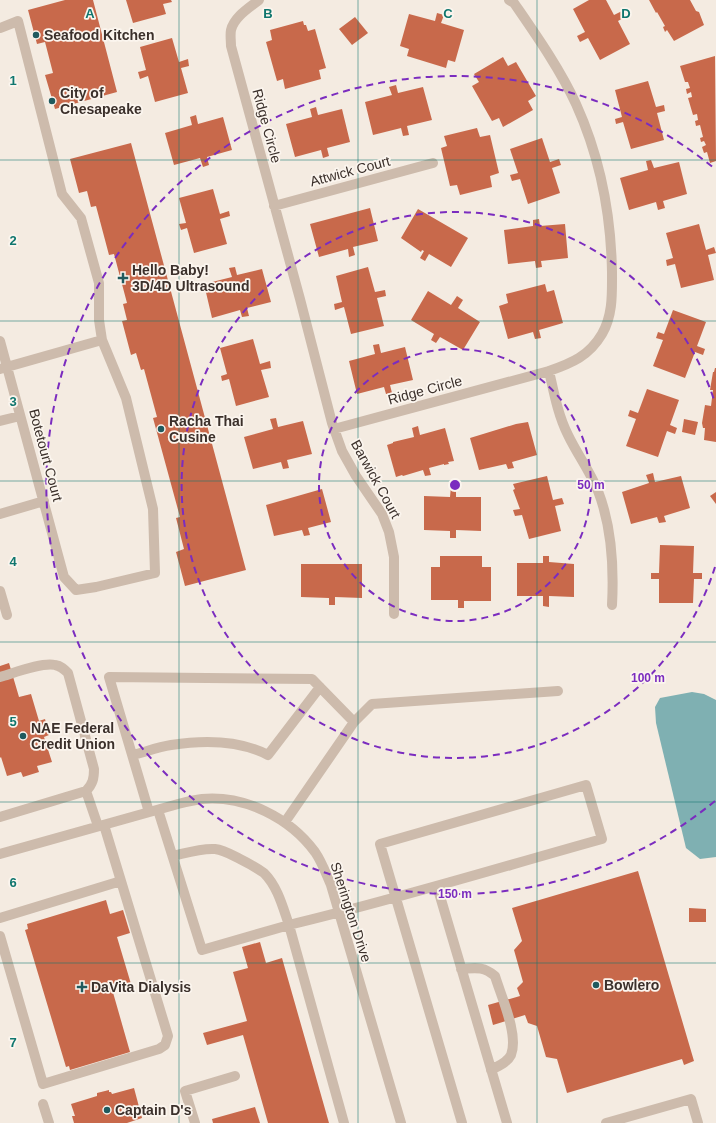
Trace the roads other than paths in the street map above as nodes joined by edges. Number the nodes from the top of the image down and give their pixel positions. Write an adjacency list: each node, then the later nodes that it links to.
1 (259, 0): 5 (street, Ridge Circle)
2 (509, 0): 9 (street, Ridge Circle)
3 (0, 28): 6 (street)
4 (433, 163): 5 (street, Attwick Court)
5 (274, 206): 12 (street, Ridge Circle)
6 (102, 340): 8 (street); 13 (street, Botetourt Court)
7 (0, 341): 8 (street, Botetourt Court)
8 (4, 368): 10 (street, Botetourt Court)
9 (549, 371): 12 (street, Ridge Circle); 16 (street)
10 (20, 416): 11 (street); 13 (street, Botetourt Court)
11 (0, 421)
12 (334, 429): 17 (street, Barwick Court)
13 (44, 501): 14 (street)
14 (0, 512)
15 (0, 590): 18 (street)
16 (612, 605)
17 (394, 614)
18 (7, 615)
19 (0, 677): 24 (street)
20 (320, 688): 22 (street); 23 (street); 23 (street)
21 (558, 690): 22 (street)
22 (354, 722): 27 (street)
23 (133, 755): 25 (street)
24 (86, 791): 26 (street); 28 (street)
25 (154, 811): 27 (street, Sherington Drive); 28 (street, Sherington Drive); 30 (street)
26 (0, 817)
27 (285, 822): 34 (street, Sherington Drive)
28 (101, 826): 29 (street, Sherington Drive); 31 (street)
29 (1, 852)
30 (172, 856): 36 (street); 36 (street)
31 (121, 881): 35 (street); 37 (street)
32 (437, 886): 33 (street); 33 (street); 38 (street)
33 (395, 897): 34 (street); 46 (street)
34 (339, 913): 36 (street); 45 (street, Sherington Drive)
35 (0, 918)
36 (289, 925): 44 (street)
37 (0, 936)
38 (461, 969): 39 (street); 39 (street)
39 (491, 1070): 47 (street)
40 (235, 1076): 43 (street)
41 (43, 1104): 42 (street)
42 (49, 1123)
43 (195, 1123)
44 (344, 1123)
45 (401, 1123)
46 (462, 1123)
47 (507, 1123)
48 (606, 1123): 49 (street)
49 (698, 1123)

